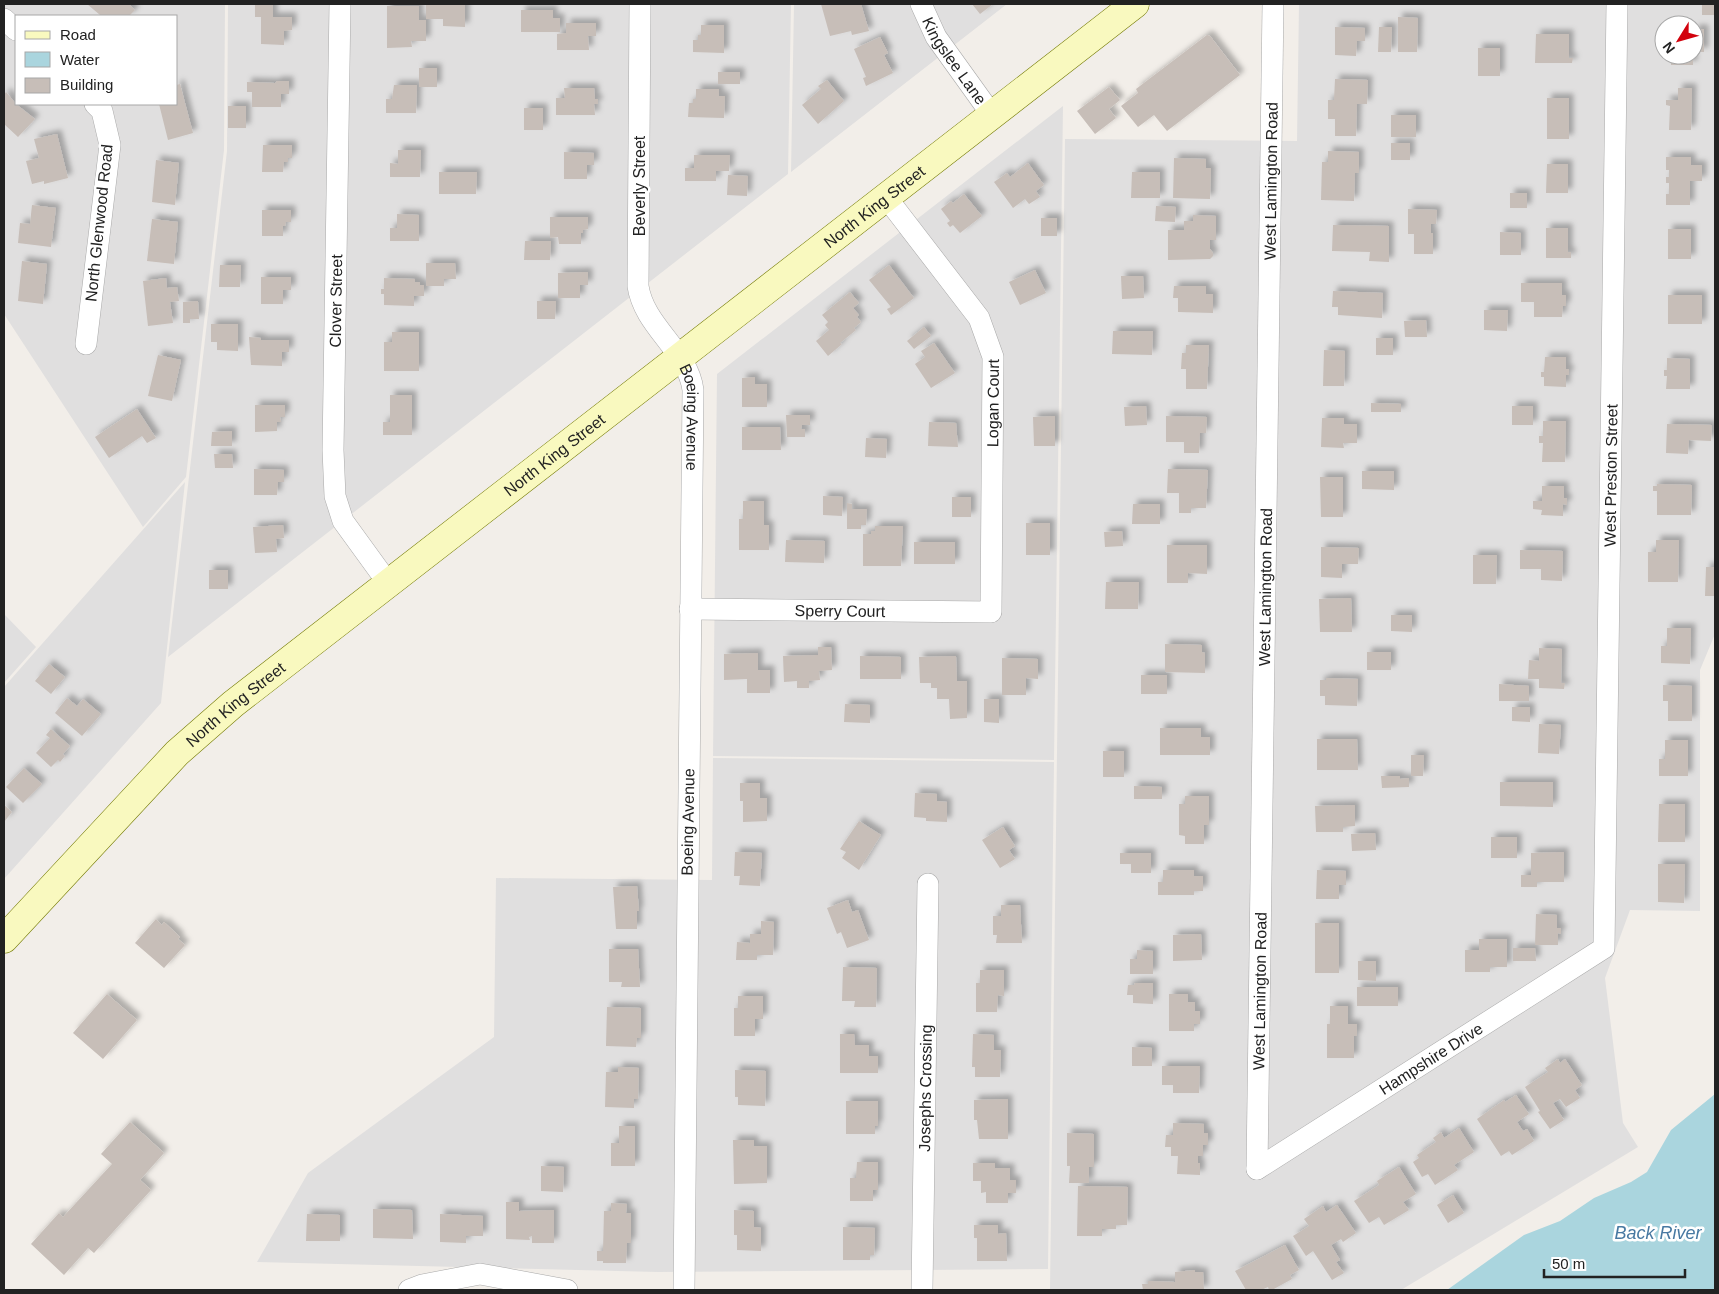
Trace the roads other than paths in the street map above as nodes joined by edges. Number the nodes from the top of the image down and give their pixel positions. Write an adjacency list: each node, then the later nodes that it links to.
1 (340, 4): 14 (street, Clover Street)
2 (640, 4): 13 (street, Beverly Street)
3 (921, 4): 10 (street, Kingslee Lane)
4 (1135, 4): 10 (main road, North King Street)
5 (1273, 4): 20 (street, West Lamington Road)
6 (1617, 4): 19 (street, West Preston Street)
7 (4, 18): 8 (street)
8 (15, 29)
9 (97, 105): 12 (street, North Glenwood Road)
10 (992, 115): 11 (main road, North King Street)
11 (886, 197): 13 (main road, North King Street); 16 (street, Logan Court)
12 (86, 344)
13 (679, 357): 14 (main road, North King Street); 15 (street, Boeing Avenue)
14 (388, 583): 18 (main road, North King Street)
15 (690, 609): 16 (street, Sperry Court); 23 (street, Boeing Avenue)
16 (991, 612)
17 (928, 884): 24 (street, Josephs Crossing)
18 (4, 939)
19 (1604, 948): 20 (street, Hampshire Drive)
20 (1257, 1169)
21 (409, 1290): 22 (street)
22 (567, 1290)
23 (684, 1290)
24 (922, 1290)

